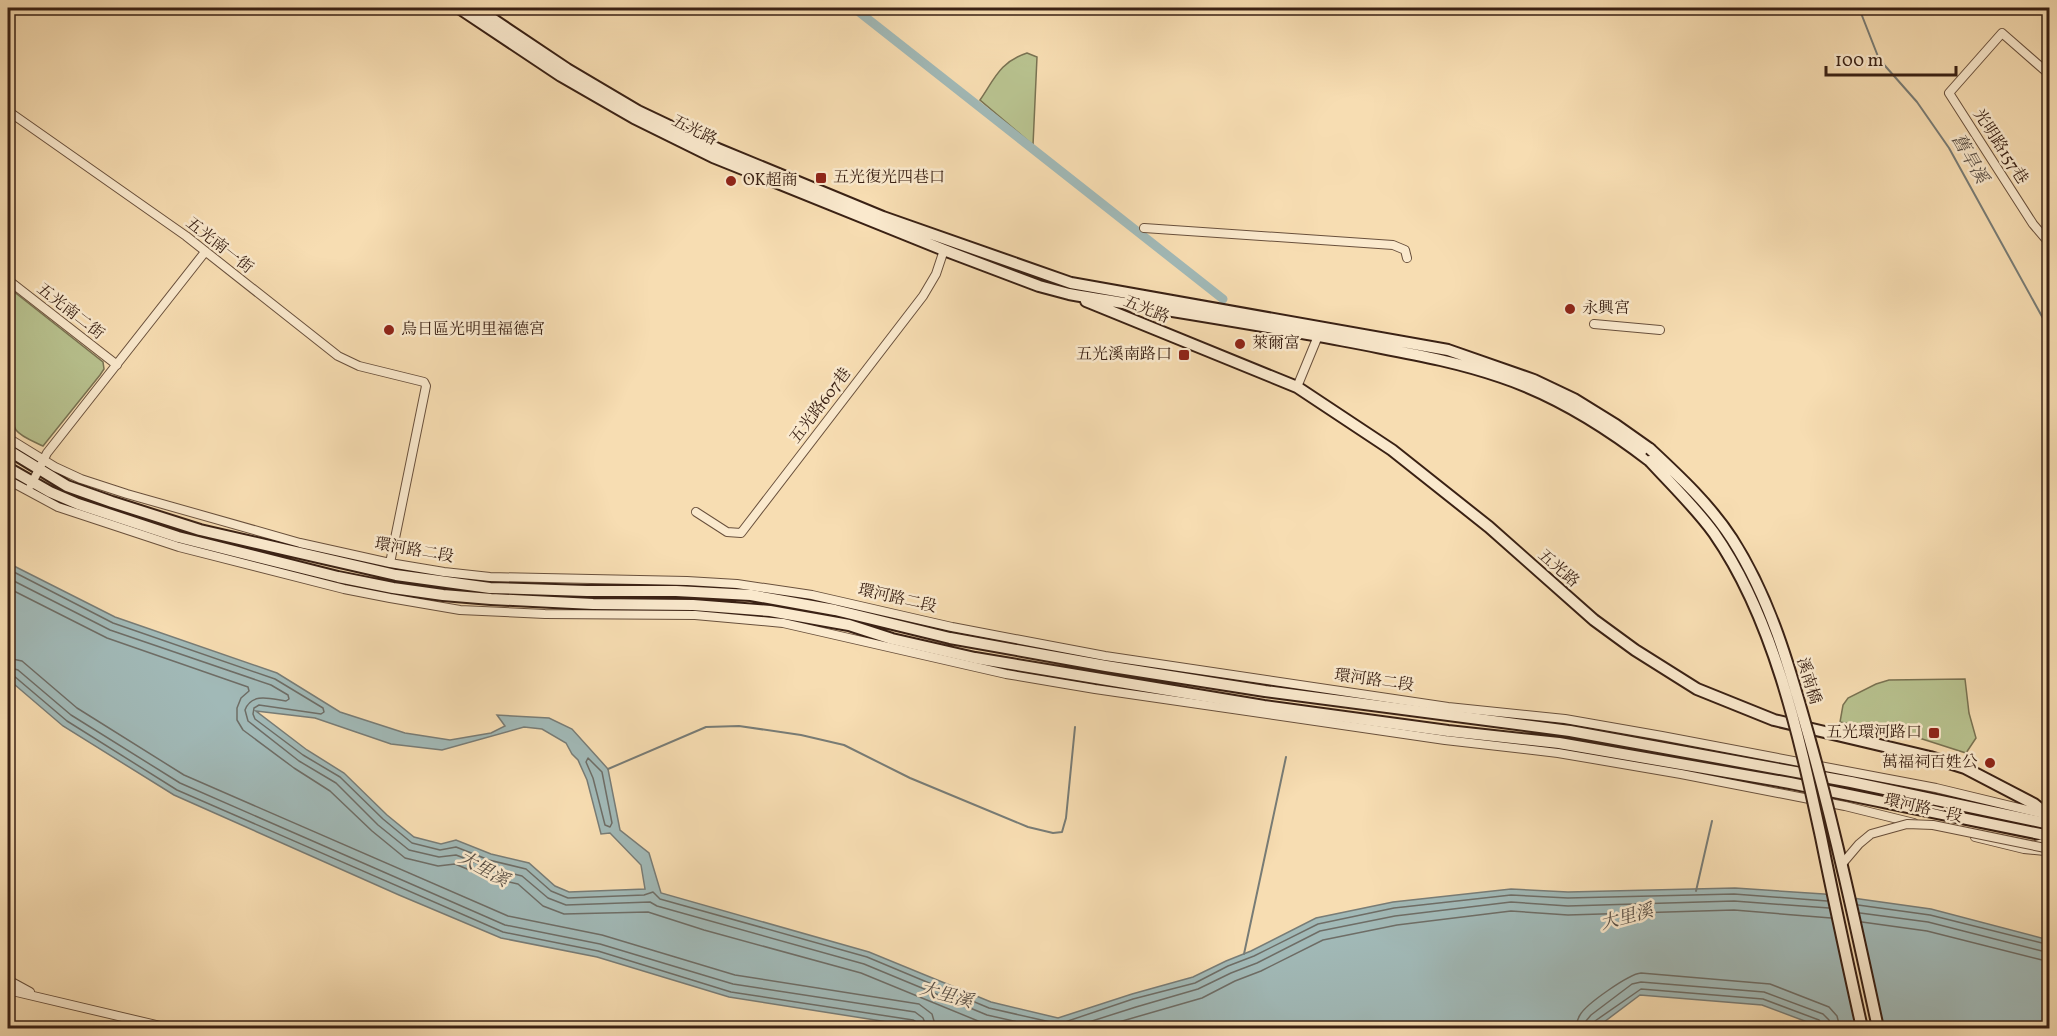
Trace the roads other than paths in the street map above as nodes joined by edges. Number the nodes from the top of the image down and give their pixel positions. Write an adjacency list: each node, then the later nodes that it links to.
1 (459, 8): 7 (street, 五光路)
2 (476, 8): 11 (street, 五光路)
3 (2049, 75): 6 (street, 光明路157巷)
4 (8, 111): 8 (street, 五光南一街)
5 (1144, 228): 9 (street)
6 (2049, 244)
7 (944, 250): 11 (street, 五光路); 26 (street, 五光路607巷)
8 (205, 252): 16 (street); 27 (street, 五光南一街)
9 (1407, 258)
10 (8, 280): 16 (street, 五光南二街)
11 (1070, 289): 13 (street, 五光路); 15 (street, 五光路); 17 (street, 五光路)
12 (1594, 324): 14 (street)
13 (1333, 329): 15 (street); 19 (street, 五光路)
14 (1660, 330)
15 (1318, 336): 17 (street); 21 (street, 五光路)
16 (117, 365): 22 (street)
17 (1297, 387): 33 (street, 五光路)
18 (8, 438): 22 (street, 環河路二段)
19 (1650, 449): 38 (street, 溪南橋, bridge)
20 (8, 450): 22 (street, 環河路二段)
21 (1650, 461): 43 (street, 溪南橋, bridge)
22 (40, 465): 25 (street); 27 (street, 環河路二段); 28 (street, 環河路二段)
23 (8, 468): 25 (street)
24 (8, 480): 25 (street)
25 (30, 486): 30 (street)
26 (696, 512)
27 (390, 562): 28 (street, 環河路二段)
28 (896, 620): 29 (street, 環河路二段); 30 (street)
29 (951, 633): 31 (street); 32 (street, 環河路二段)
30 (891, 643): 31 (street)
31 (946, 656): 34 (street, 環河路一段); 37 (street, 環河路一段)
32 (1791, 765): 33 (street, 環河路一段)
33 (2049, 818)
34 (2049, 836)
35 (2049, 841): 36 (street, bridge)
36 (2035, 845): 37 (street, bridge); 38 (street, bridge)
37 (2049, 850)
38 (1842, 864): 44 (street, 溪南橋, bridge)
39 (8, 980): 41 (street)
40 (8, 990): 41 (street)
41 (42, 998): 42 (street)
42 (169, 1029)
43 (1862, 1029)
44 (1878, 1029)

